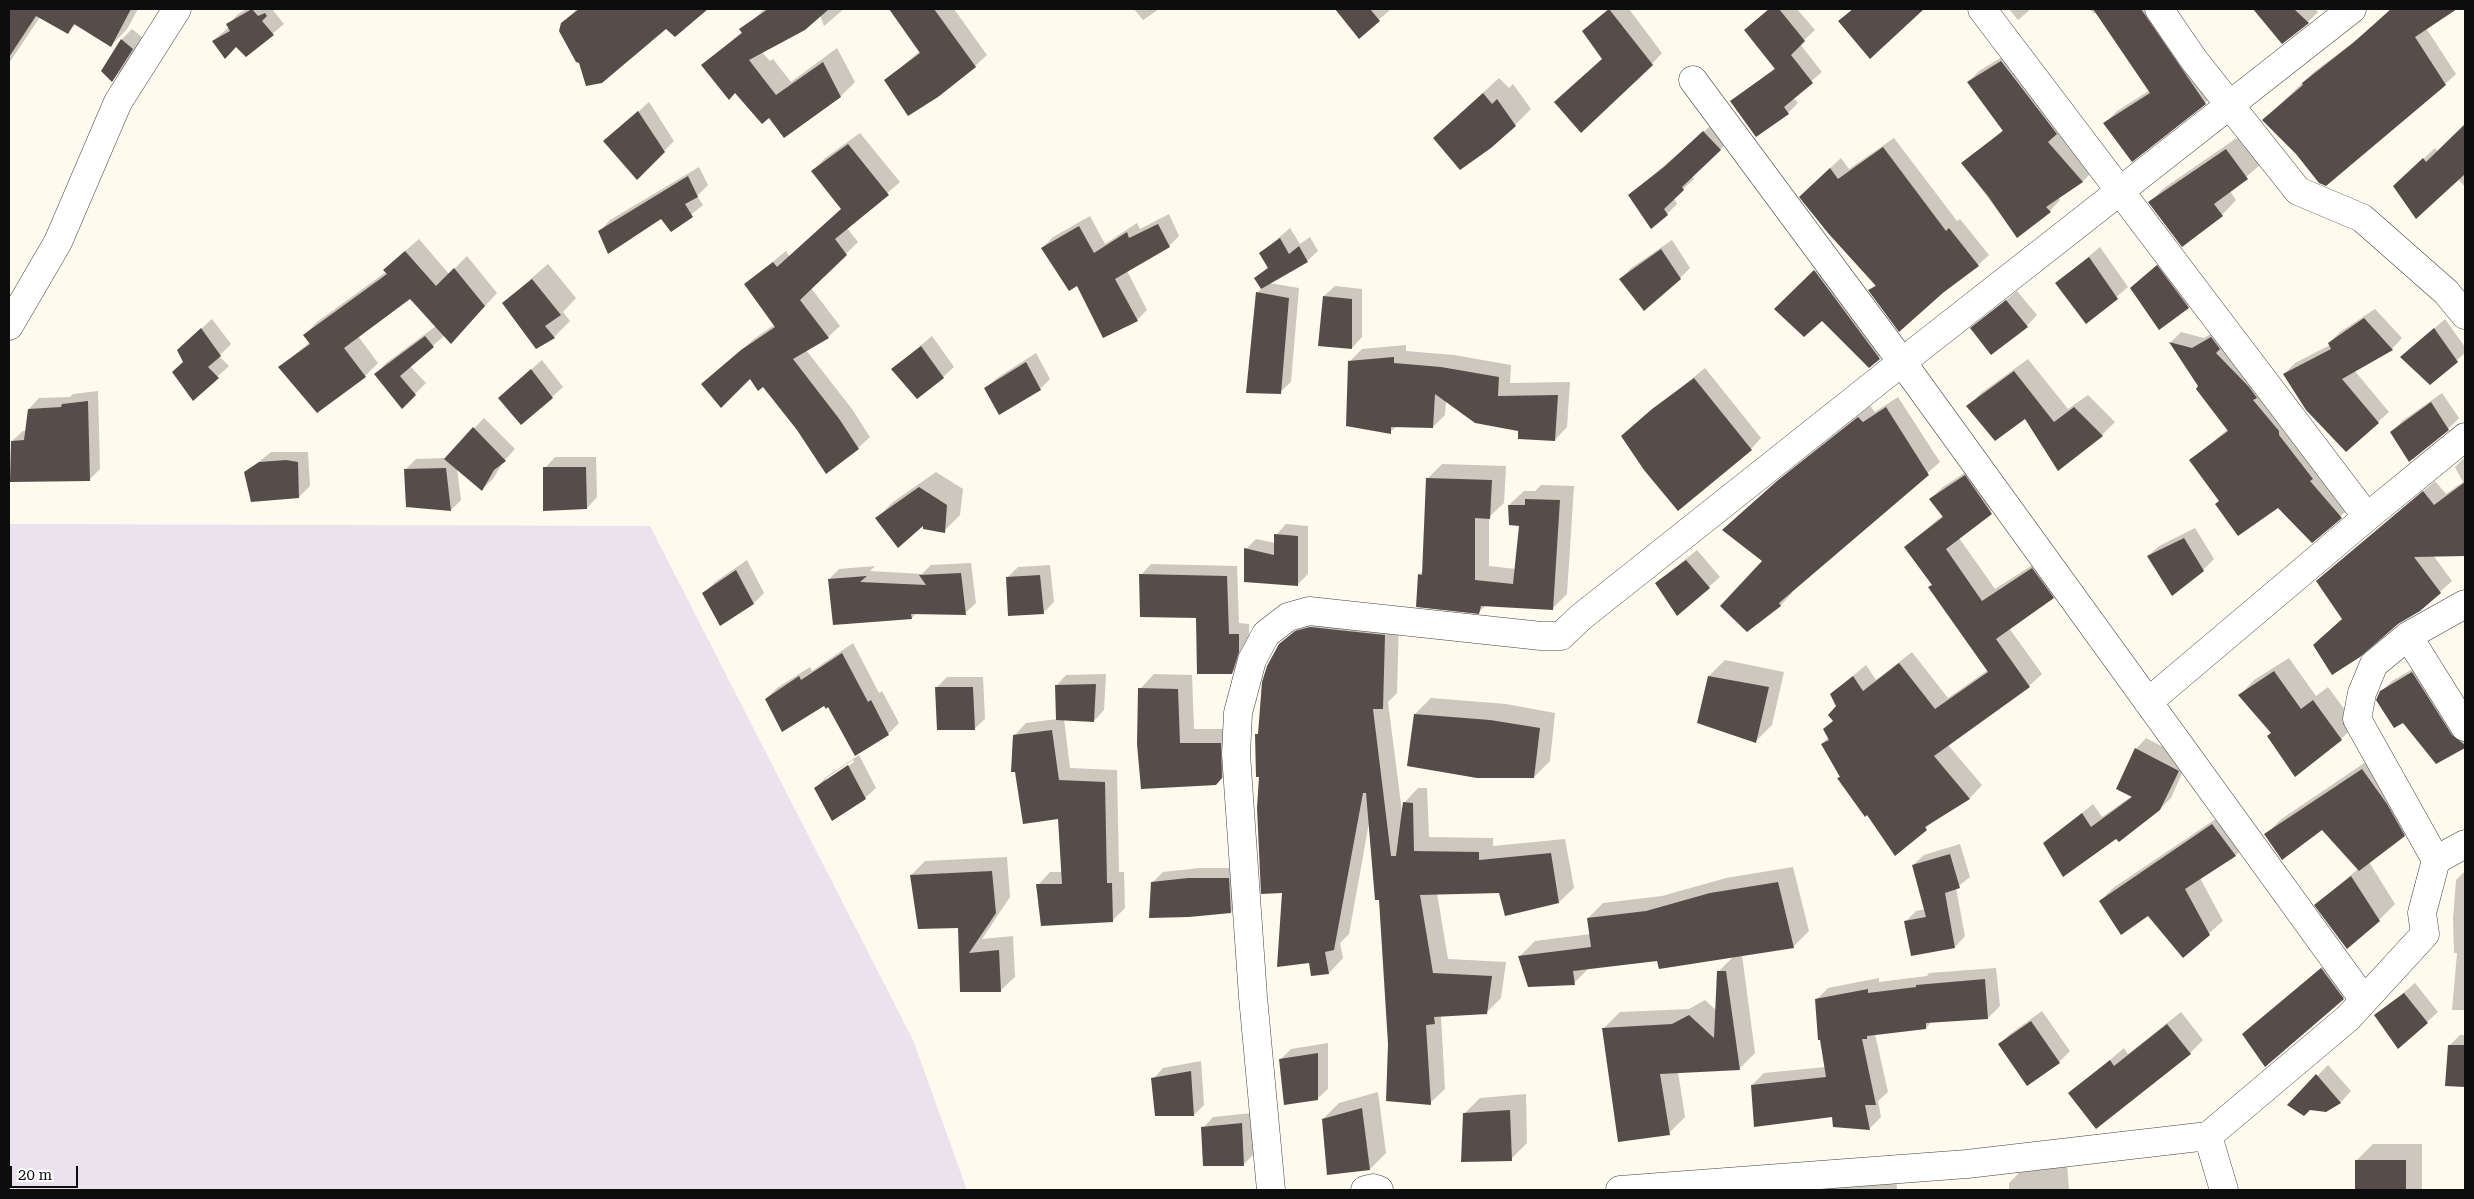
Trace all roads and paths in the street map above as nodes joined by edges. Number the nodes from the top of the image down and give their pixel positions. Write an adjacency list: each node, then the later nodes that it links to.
1 (1982, 9): 7 (street)
2 (2159, 9): 6 (street)
3 (2352, 9): 6 (street)
4 (164, 14): 9 (street)
5 (1693, 80): 10 (street)
6 (2230, 103): 7 (street); 8 (street)
7 (2120, 190): 10 (street); 12 (street)
8 (2465, 315)
9 (9, 326)
10 (1902, 362): 15 (street); 21 (street)
11 (2465, 437): 12 (street)
12 (2367, 517): 15 (street)
13 (2465, 604): 14 (street)
14 (2408, 636): 16 (street); 18 (street)
15 (2148, 702): 19 (street)
16 (2465, 727)
17 (2465, 844): 18 (street)
18 (2436, 860): 19 (street)
19 (2364, 1000): 20 (street)
20 (2208, 1136): 24 (street); 25 (street)
21 (1271, 1190)
22 (1365, 1190): 23 (street)
23 (1379, 1190)
24 (1620, 1190)
25 (2224, 1190)

